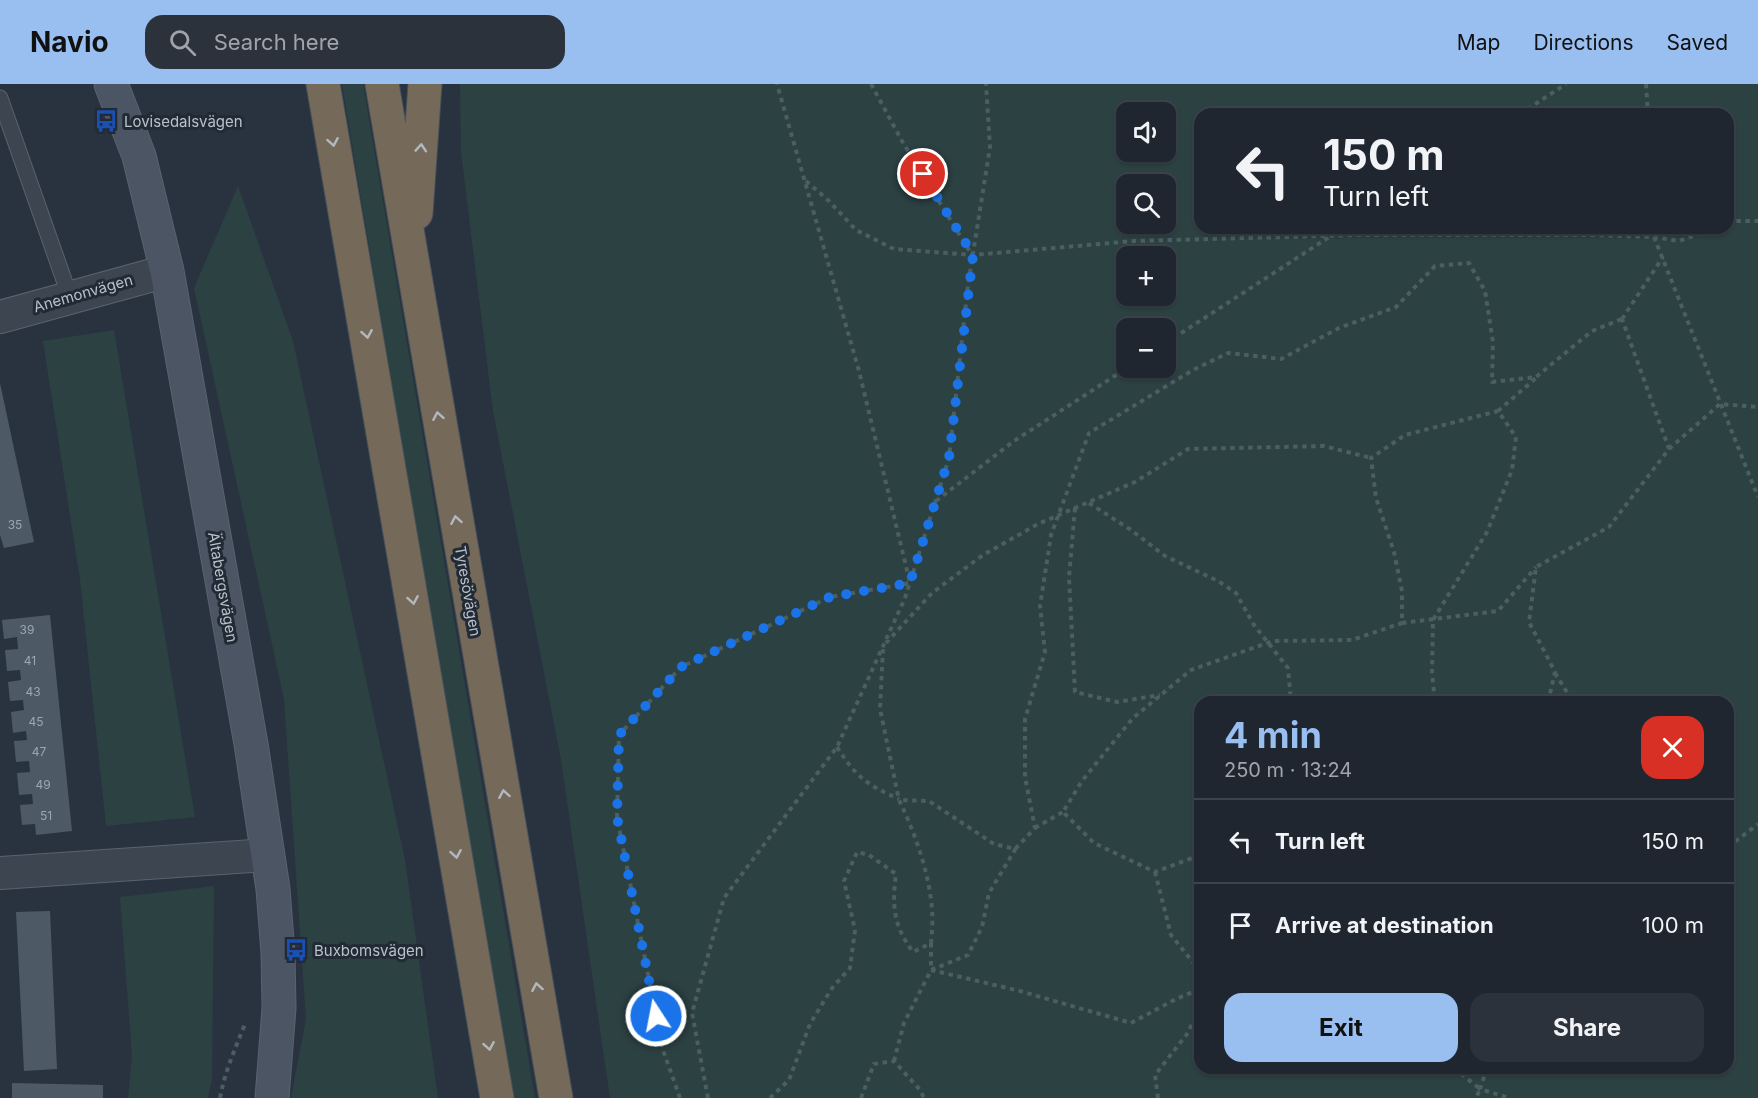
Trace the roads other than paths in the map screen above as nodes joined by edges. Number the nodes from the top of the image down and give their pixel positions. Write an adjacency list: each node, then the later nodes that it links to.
1 (111, 84): 7 (street, Ältabergsvägen)
2 (323, 84): 13 (highway, one-way to 13)
3 (382, 84): 6 (highway, Tyresövägen)
4 (425, 84): 6 (highway, one-way to 4)
5 (0, 98): 8 (lane)
6 (413, 269): 14 (highway, Tyresövägen, one-way to 6)
7 (166, 271): 8 (street, Anemonvägen); 10 (street, Ältabergsvägen)
8 (70, 297): 9 (street, Anemonvägen)
9 (0, 317)
10 (268, 855): 11 (street); 12 (street, Ältabergsvägen)
11 (0, 873)
12 (272, 1098)
13 (497, 1098)
14 (556, 1098)

